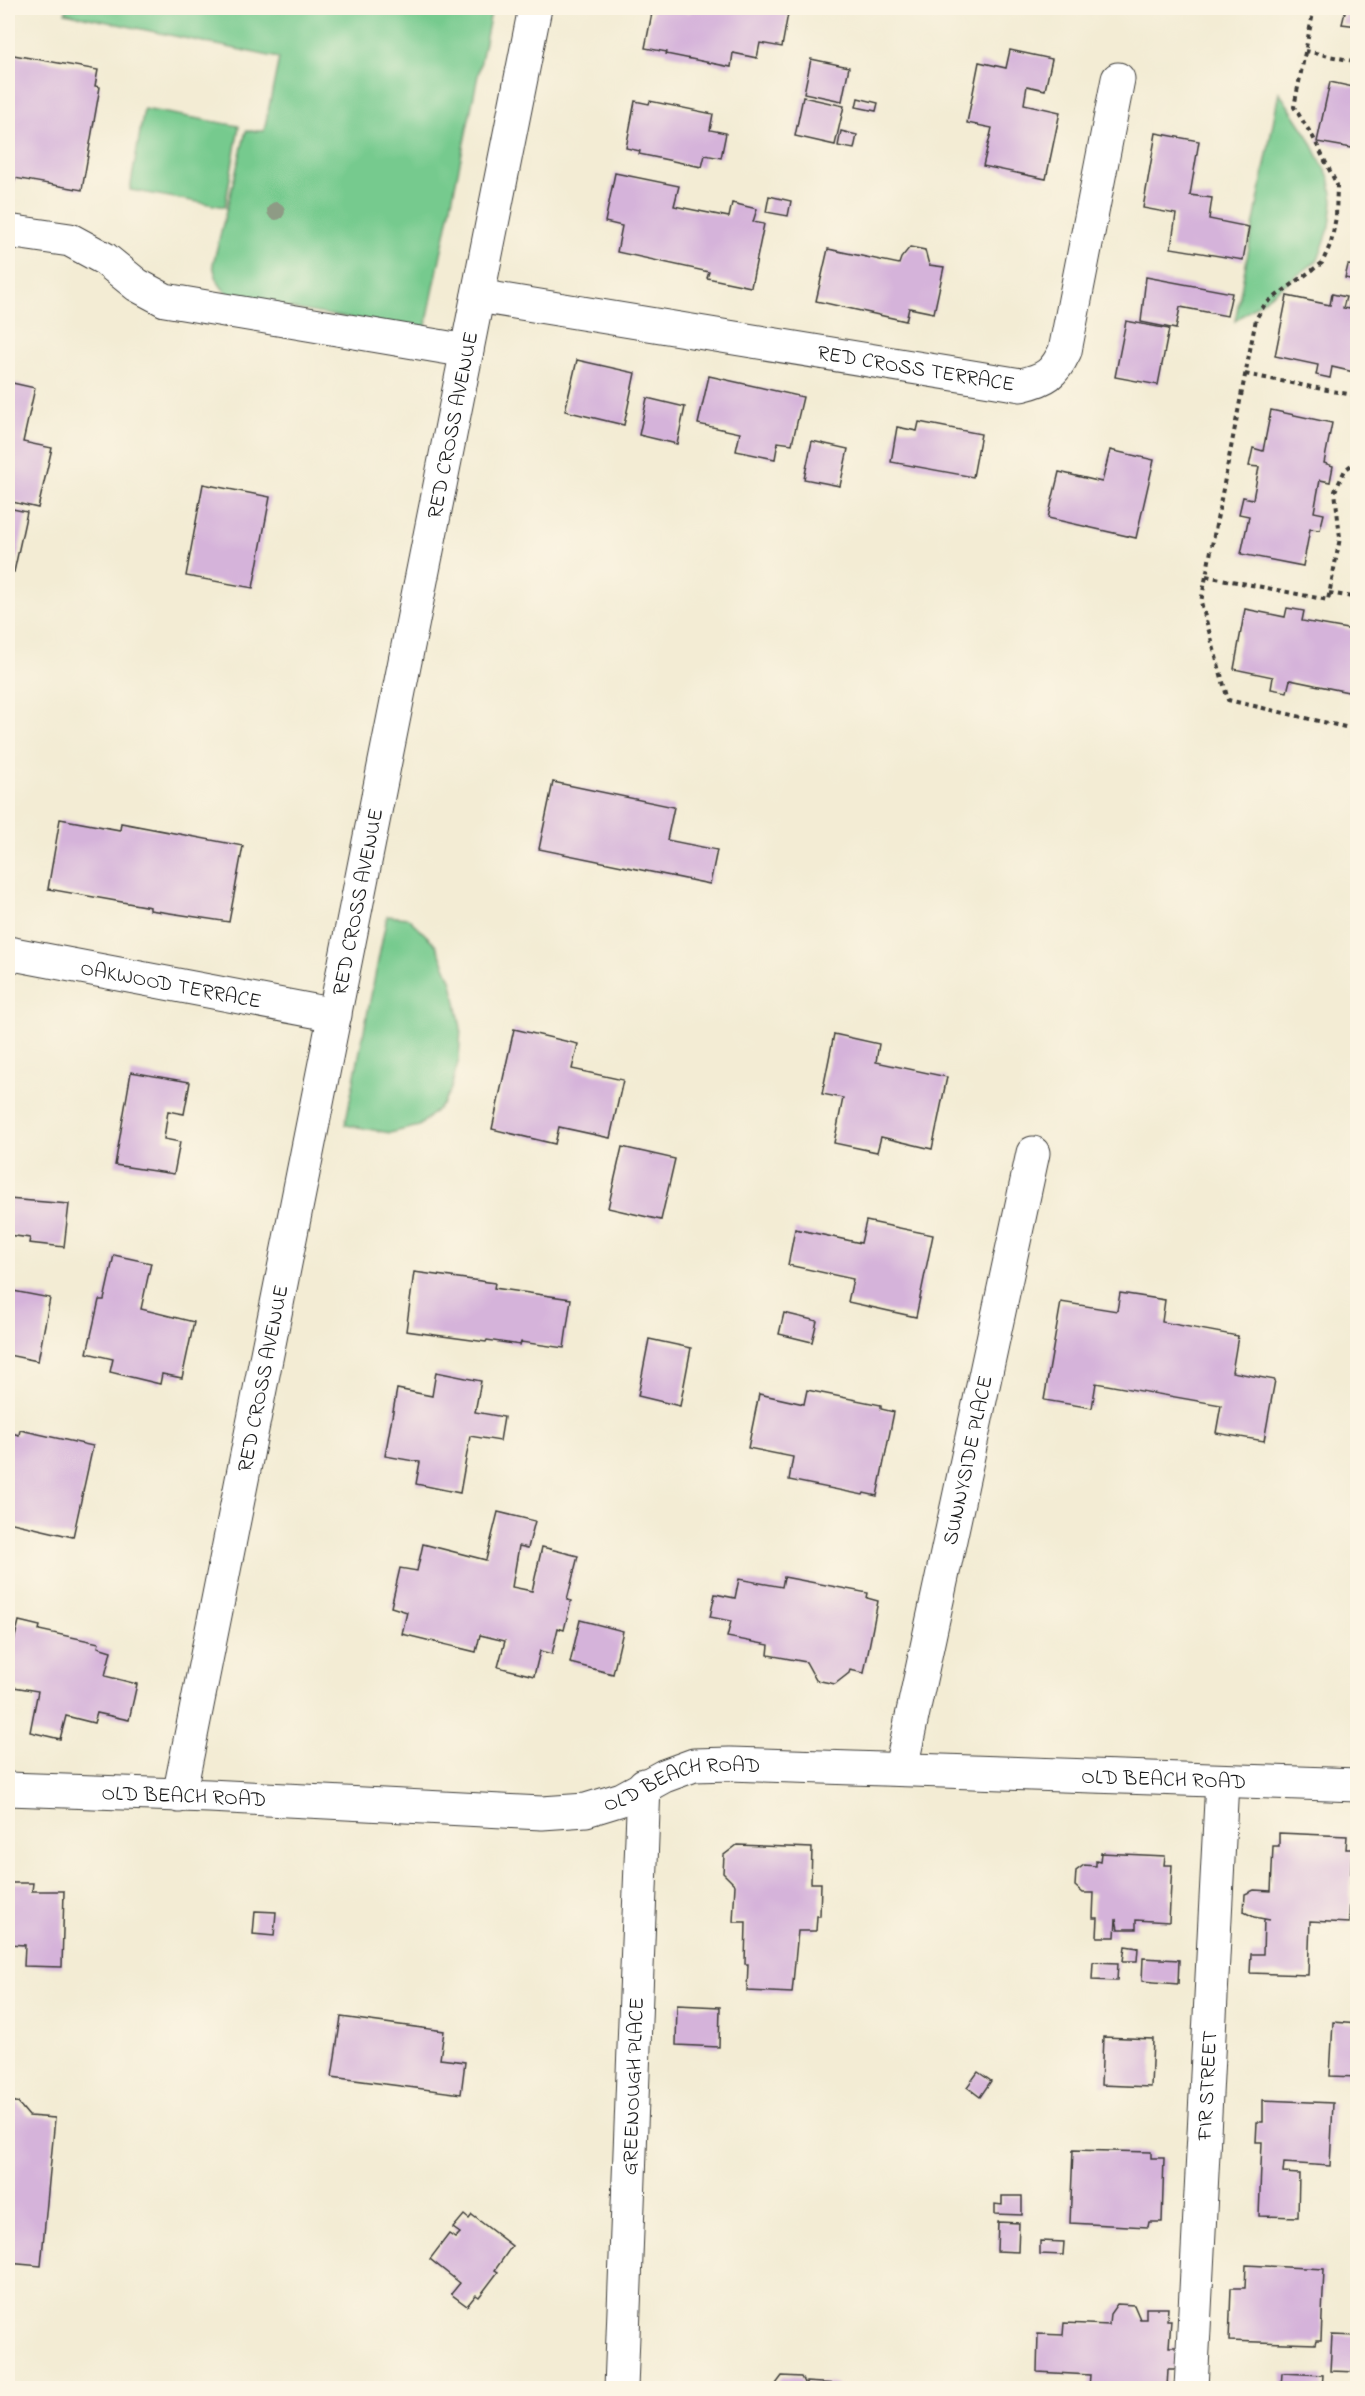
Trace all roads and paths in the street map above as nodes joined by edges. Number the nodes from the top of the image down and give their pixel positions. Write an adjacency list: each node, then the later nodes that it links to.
1 (535, 8): 7 (street, RED CROSS AVENUE)
2 (1314, 8): 3 (path)
3 (1305, 51): 4 (path); 9 (path)
4 (1358, 62)
5 (1118, 79): 7 (street, RED CROSS TERRACE)
6 (8, 231): 8 (street)
7 (478, 296): 8 (street, RED CROSS AVENUE)
8 (467, 351): 17 (street, RED CROSS AVENUE)
9 (1245, 374): 10 (path); 12 (path)
10 (1358, 396)
11 (1358, 460): 13 (path)
12 (1206, 576): 13 (path); 15 (path)
13 (1329, 593): 14 (path)
14 (1358, 598)
15 (1358, 730)
16 (8, 953): 17 (street, OAKWOOD TERRACE)
17 (335, 1015): 24 (street, RED CROSS AVENUE)
18 (1033, 1153): 19 (street, SUNNYSIDE PLACE)
19 (901, 1768): 20 (street, OLD BEACH ROAD); 21 (street, OLD BEACH ROAD)
20 (1222, 1781): 22 (street, OLD BEACH ROAD); 26 (street, FIR STREET)
21 (644, 1785): 24 (street, OLD BEACH ROAD); 25 (street, GREENOUGH PLACE)
22 (1358, 1785)
23 (8, 1789): 24 (street, OLD BEACH ROAD)
24 (179, 1796)
25 (621, 2388)
26 (1191, 2388)

